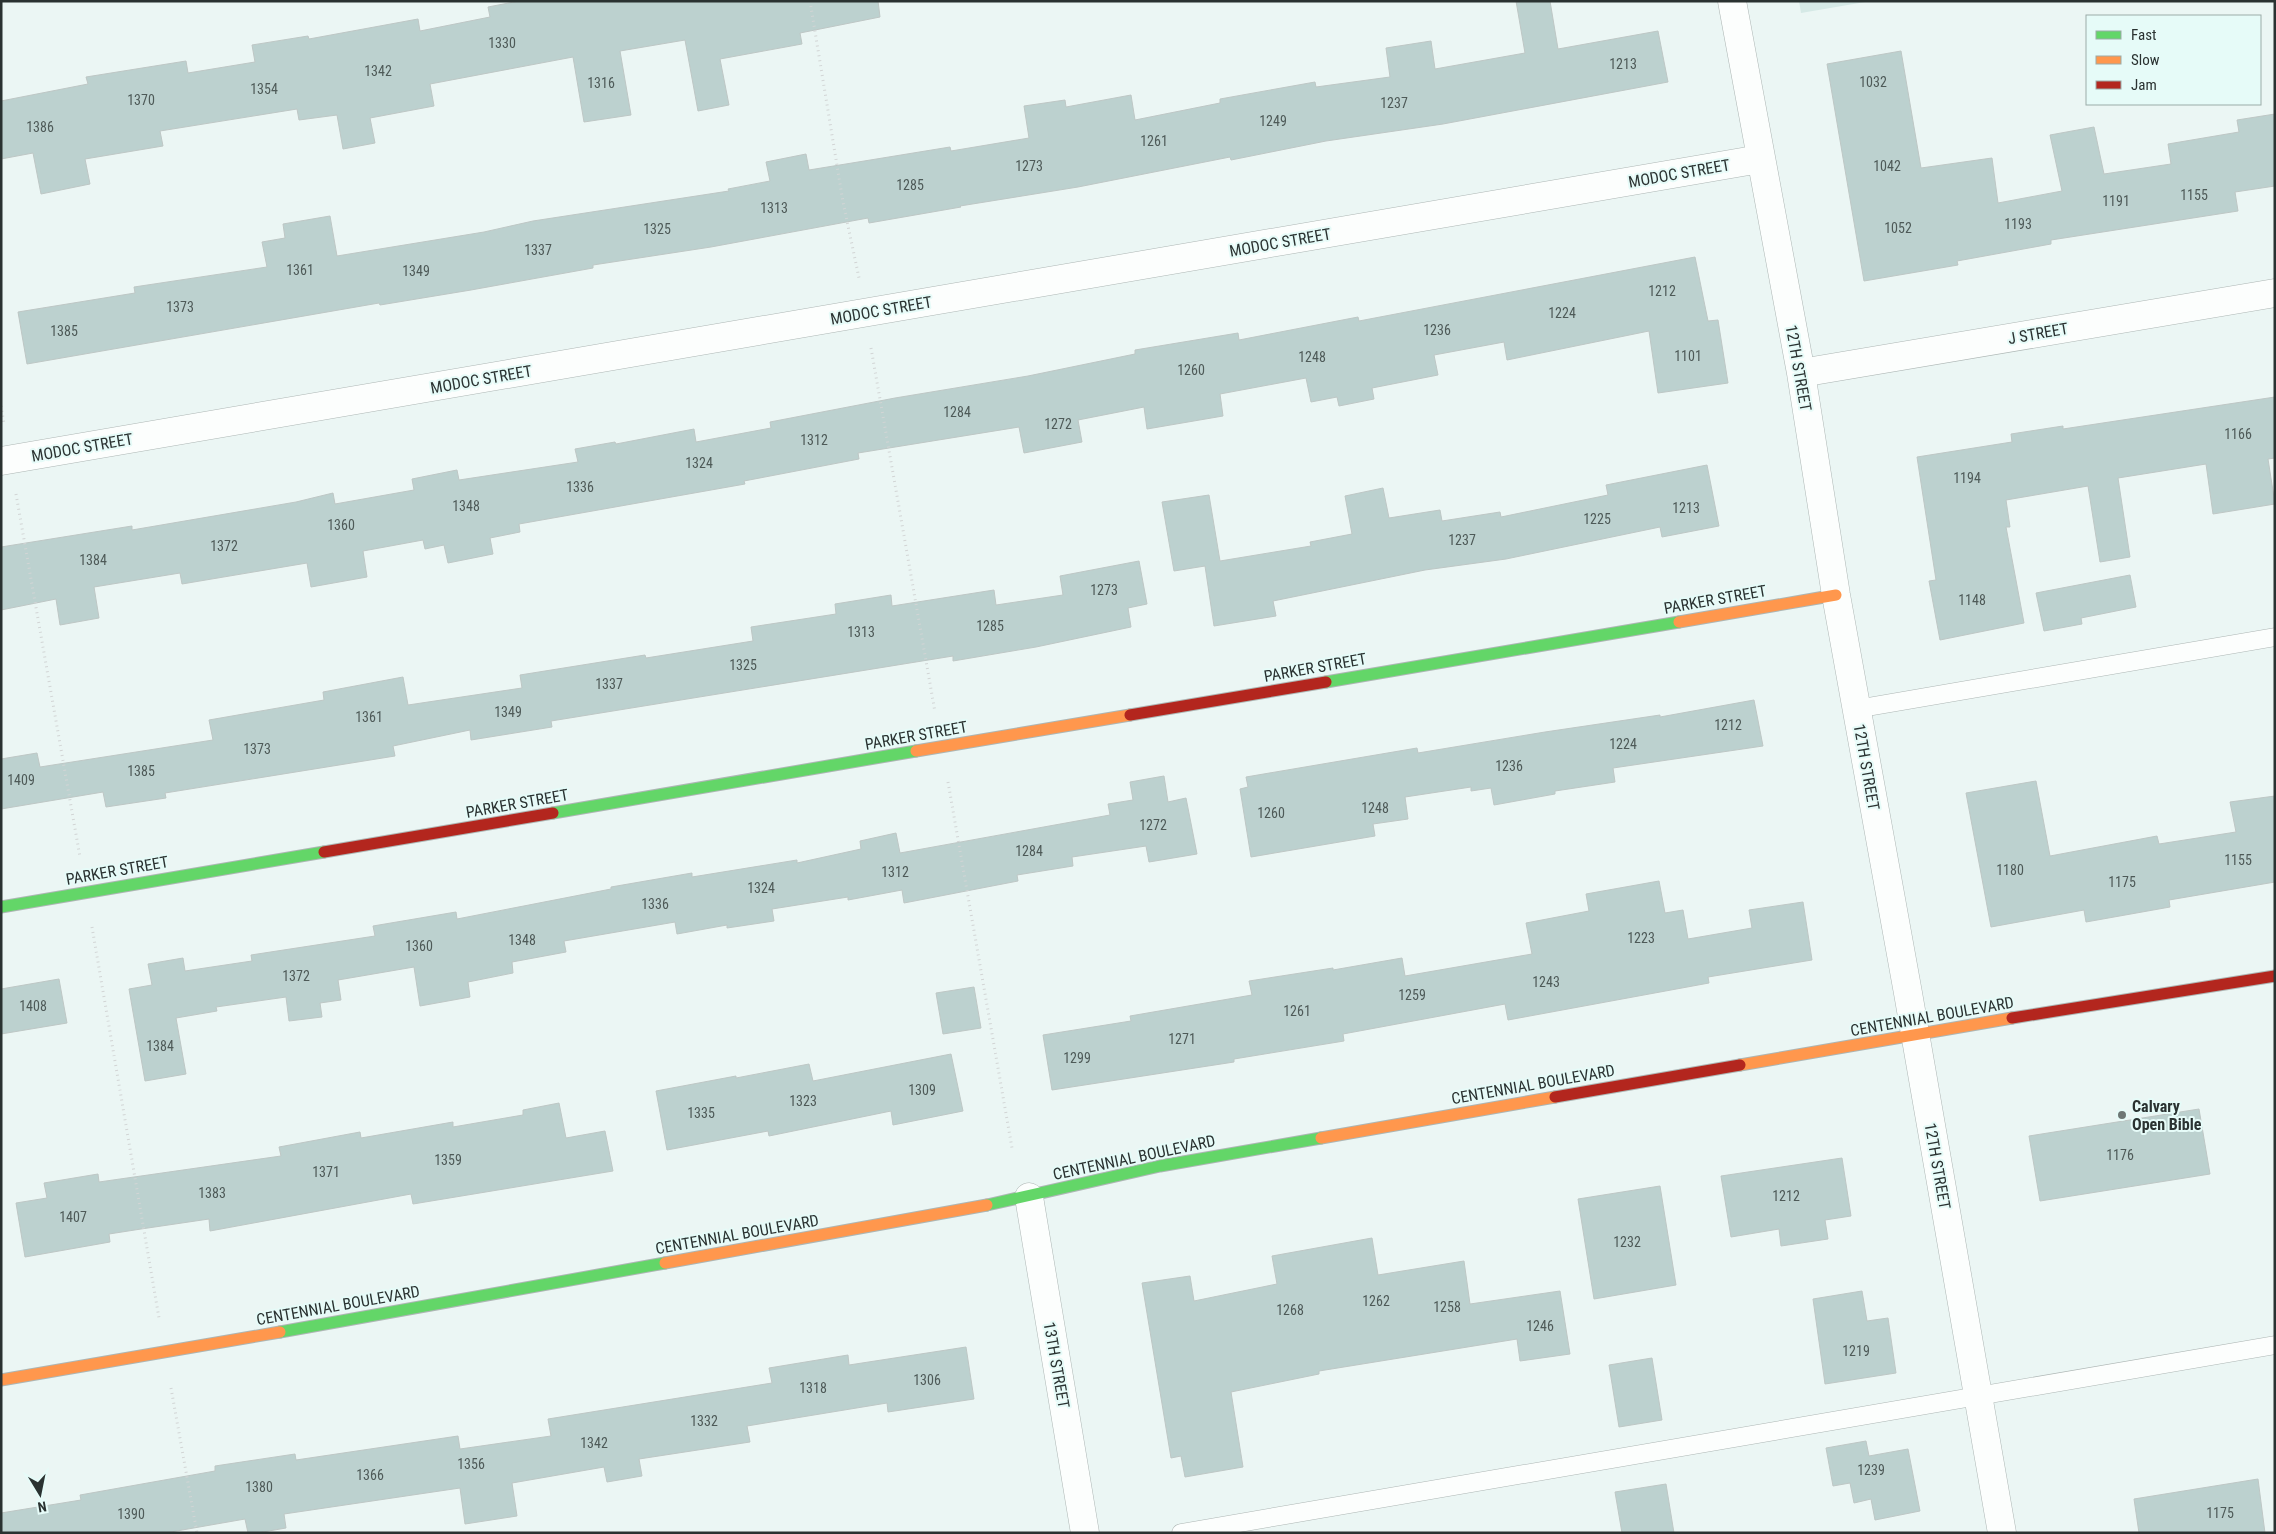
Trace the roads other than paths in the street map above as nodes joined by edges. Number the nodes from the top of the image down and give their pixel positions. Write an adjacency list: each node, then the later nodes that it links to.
1 (1732, 1): 2 (street, 12TH STREET)
2 (1760, 159): 4 (street, 12TH STREET); 5 (street, MODOC STREET)
3 (2275, 294): 4 (street, J STREET)
4 (1801, 373): 6 (street, 12TH STREET)
5 (6, 460)
6 (1836, 595): 8 (street, 12TH STREET); 9 (main road, PARKER STREET)
7 (2275, 637): 8 (lane)
8 (1856, 709): 11 (street, 12TH STREET)
9 (1, 907)
10 (2275, 976): 11 (main road, CENTENNIAL BOULEVARD)
11 (1916, 1034): 12 (main road, CENTENNIAL BOULEVARD); 15 (street, 12TH STREET)
12 (1029, 1197): 14 (main road, CENTENNIAL BOULEVARD); 16 (street, 13TH STREET)
13 (2275, 1345): 15 (lane)
14 (1, 1380)
15 (1978, 1396): 17 (lane); 18 (street, 12TH STREET)
16 (1085, 1533)
17 (1180, 1533)
18 (2002, 1533)

